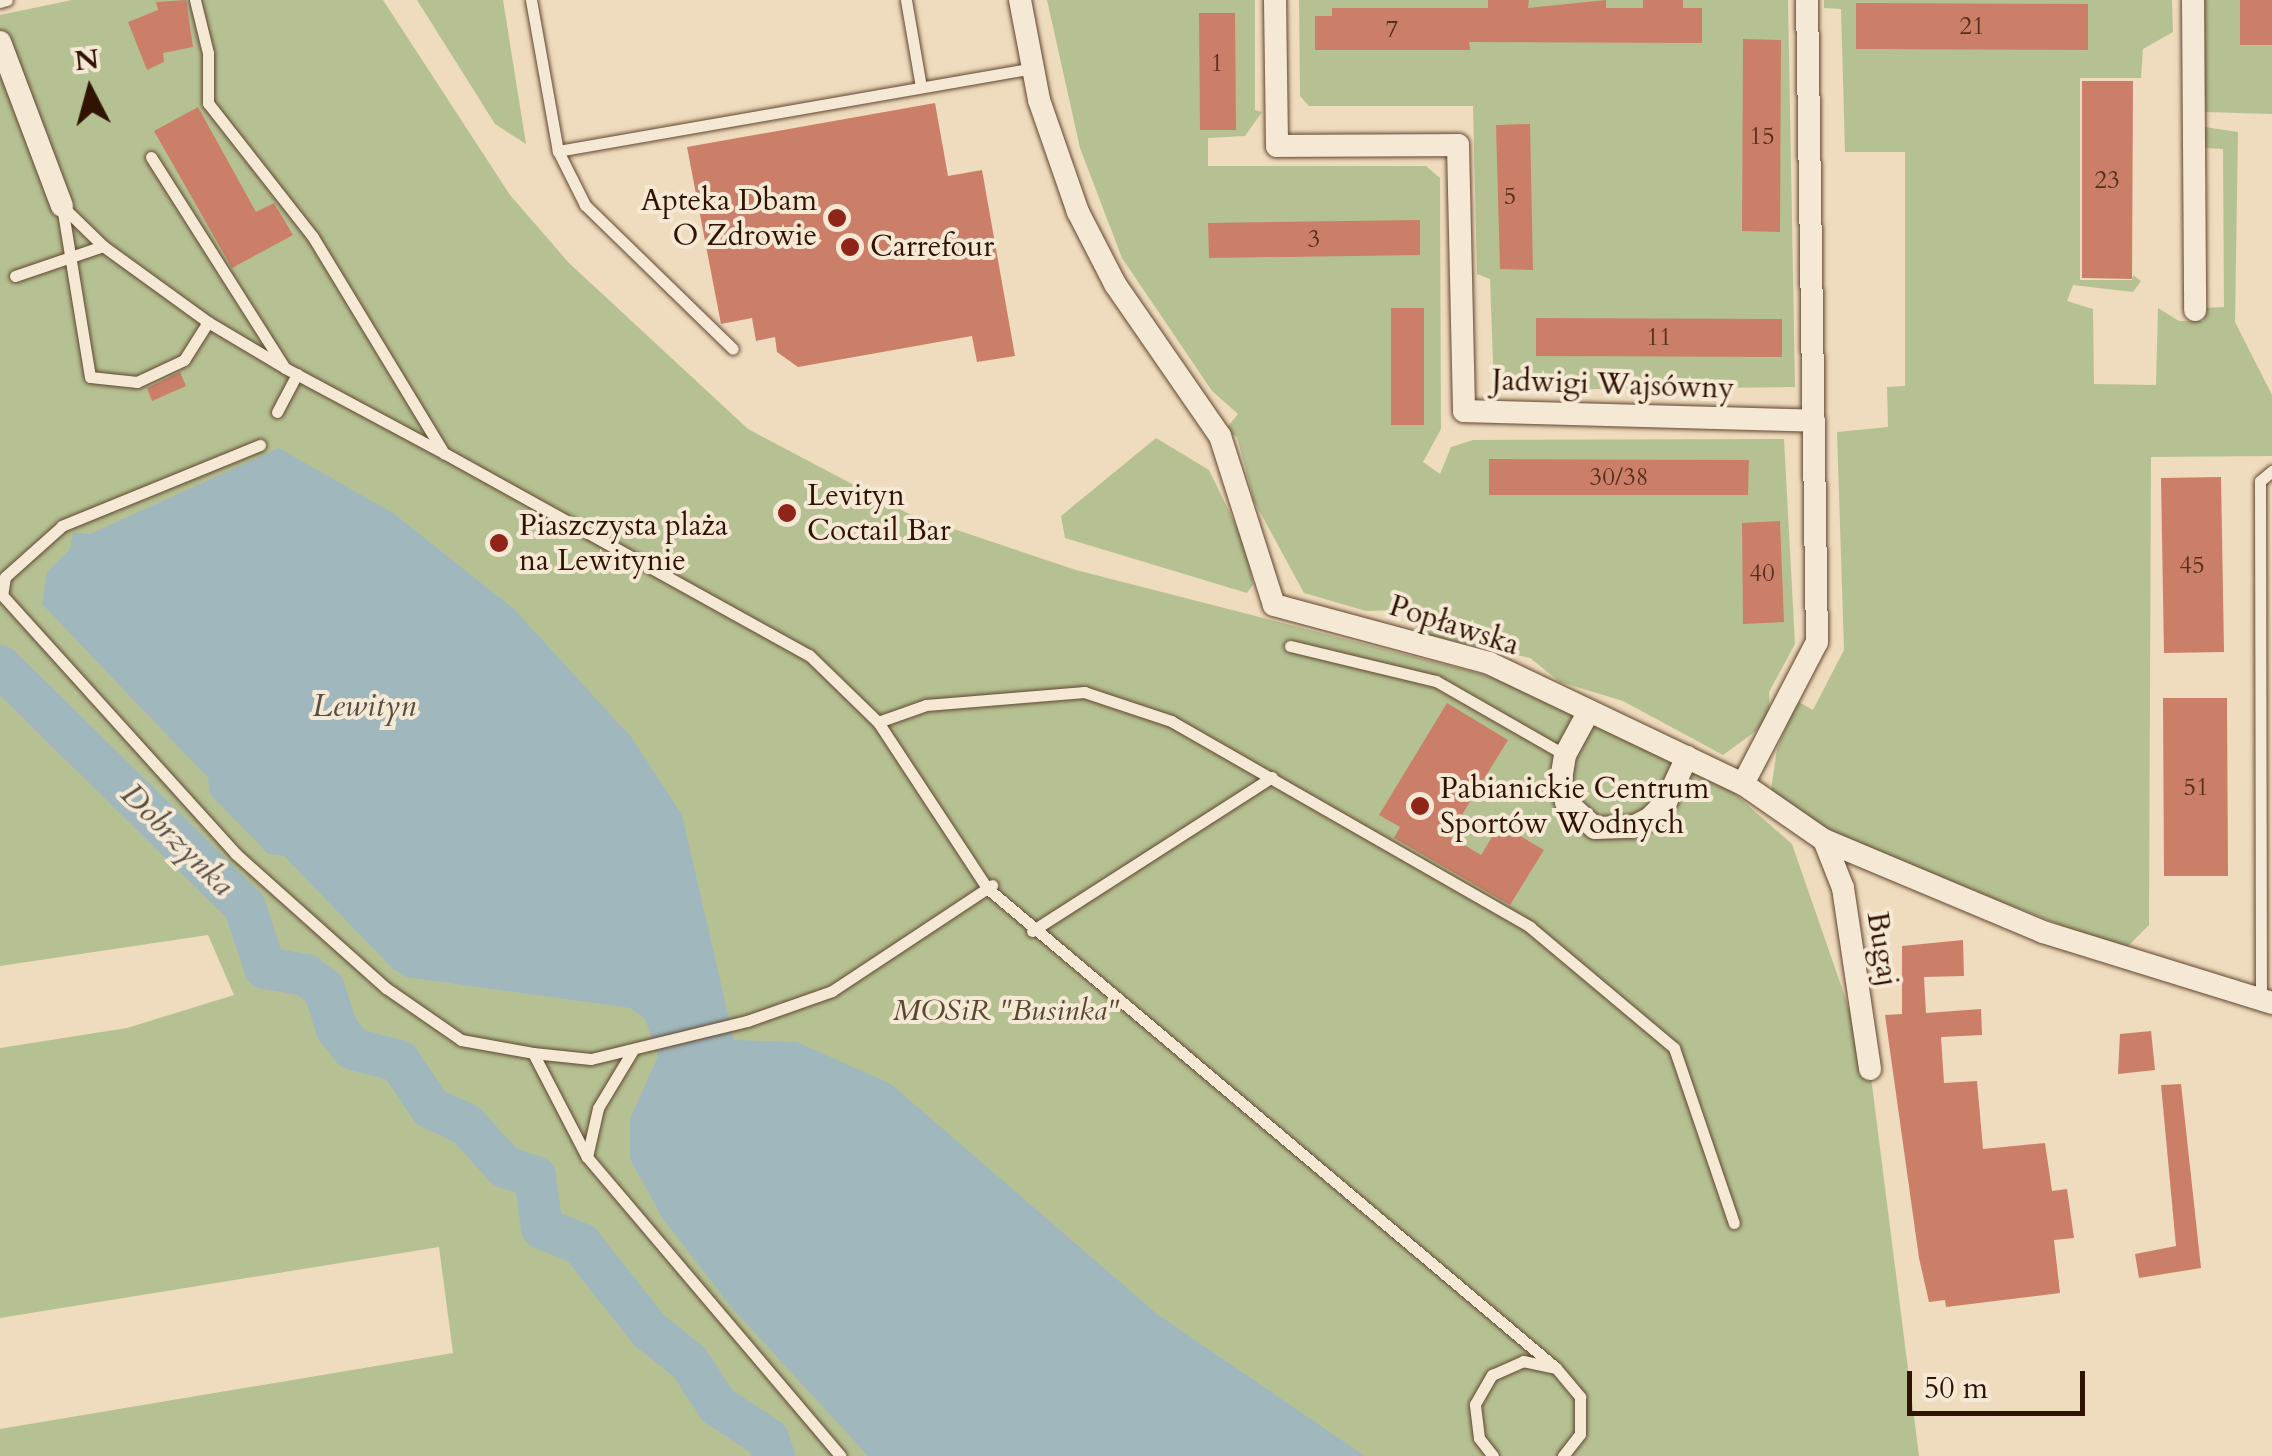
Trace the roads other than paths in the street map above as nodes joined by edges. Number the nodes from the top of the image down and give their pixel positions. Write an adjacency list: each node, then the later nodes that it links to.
1 (194, 0): 24 (lane)
2 (531, 0): 11 (lane)
3 (906, 0): 10 (lane)
4 (1020, 0): 9 (street, Popławska)
5 (1274, 0): 22 (street, Jadwigi Wajsówny)
6 (1807, 0): 22 (street)
7 (2193, 0): 17 (street)
8 (0, 42): 13 (street)
9 (1032, 68): 10 (lane); 28 (street, Popławska)
10 (921, 87): 11 (lane)
11 (558, 150): 19 (lane)
12 (151, 157): 20 (lane)
13 (62, 206): 14 (lane); 15 (lane)
14 (103, 246): 15 (lane); 18 (lane)
15 (69, 257): 16 (lane); 18 (lane)
16 (14, 276)
17 (2196, 310)
18 (208, 322): 20 (lane)
19 (732, 349)
20 (291, 371): 21 (lane); 24 (lane)
21 (277, 412)
22 (1814, 421): 33 (street)
23 (260, 445): 40 (lane)
24 (444, 453): 29 (lane)
25 (2272, 471): 27 (lane)
26 (1290, 646): 30 (lane)
27 (2266, 696): 37 (lane)
28 (1589, 711): 30 (street); 31 (street, Popławska)
29 (878, 722): 32 (lane); 35 (lane)
30 (1565, 754): 31 (street)
31 (1688, 757): 33 (street, Popławska)
32 (1272, 778): 36 (lane); 43 (lane)
33 (1743, 784): 34 (street, Popławska)
34 (1824, 840): 38 (street, Popławska); 41 (street, Bugaj)
35 (990, 886): 36 (lane); 39 (lane)
36 (1032, 931): 44 (lane)
37 (2266, 953): 38 (lane)
38 (2266, 1001)
39 (633, 1050): 40 (lane); 42 (lane)
40 (534, 1053): 42 (lane)
41 (1870, 1069)
42 (587, 1157): 45 (lane)
43 (1734, 1223)
44 (1556, 1368): 46 (lane); 47 (lane)
45 (842, 1456)
46 (1493, 1456)
47 (1563, 1456)

